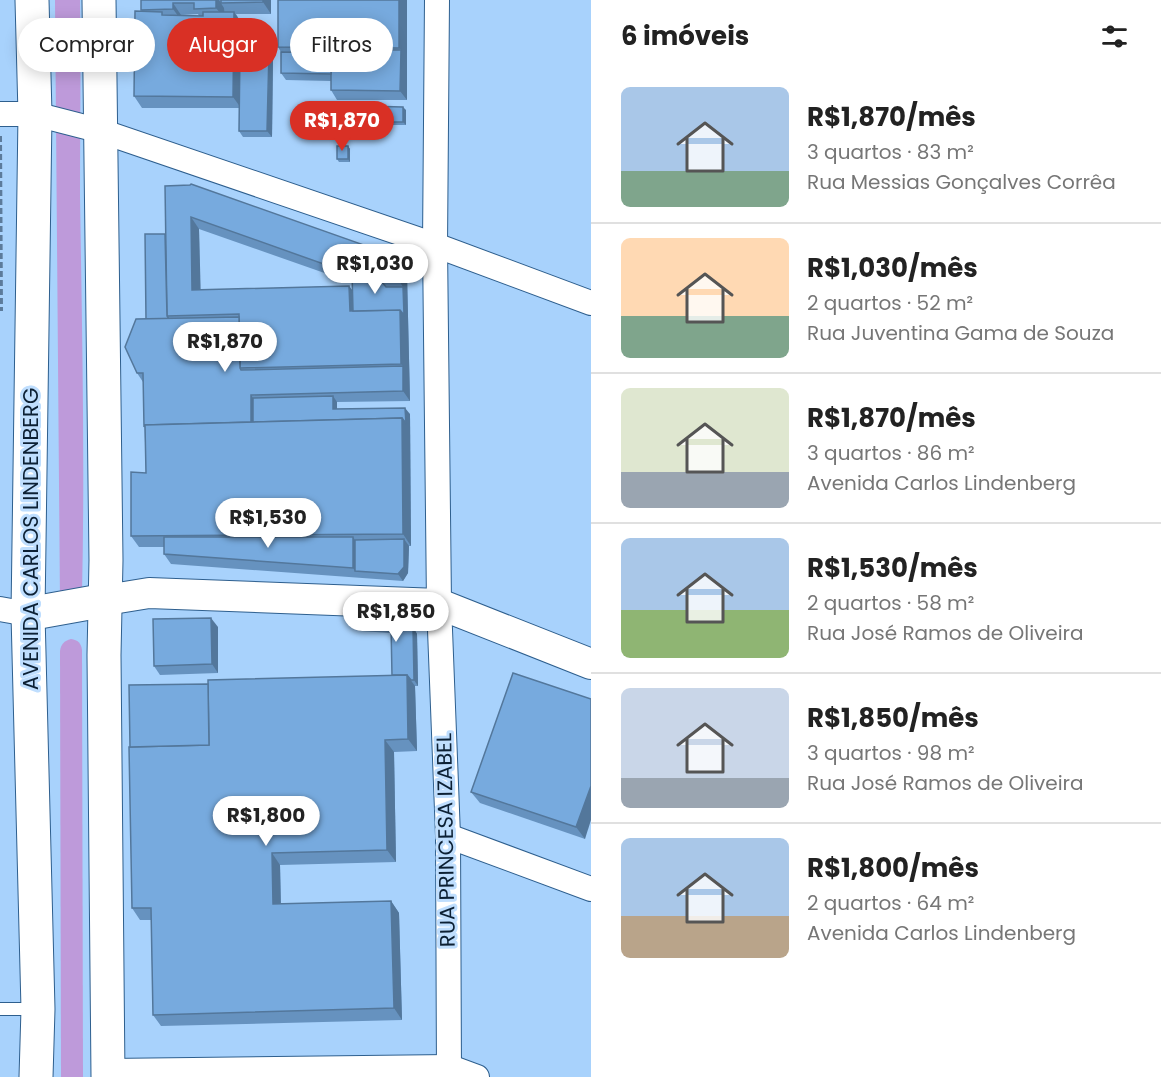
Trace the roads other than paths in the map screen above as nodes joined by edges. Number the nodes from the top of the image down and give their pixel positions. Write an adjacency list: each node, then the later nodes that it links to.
1 (33, 0): 5 (main road, AVENIDA CARLOS LINDENBERG)
2 (99, 0): 6 (main road)
3 (437, 0): 7 (street, RUA PRINCESA IZABEL)
4 (0, 114): 5 (street)
5 (35, 114): 6 (street); 11 (main road, AVENIDA CARLOS LINDENBERG)
6 (101, 131): 7 (street); 9 (main road)
7 (435, 245): 8 (street); 10 (street, RUA PRINCESA IZABEL)
8 (591, 303)
9 (106, 600): 10 (street); 11 (main road); 18 (main road)
10 (439, 604): 12 (street); 13 (street, RUA PRINCESA IZABEL)
11 (14, 612): 16 (main road, AVENIDA CARLOS LINDENBERG)
12 (589, 657)
13 (448, 836): 14 (street); 17 (street, RUA PRINCESA IZABEL)
14 (591, 890)
15 (0, 1009): 16 (lane)
16 (38, 1009): 19 (main road, AVENIDA CARLOS LINDENBERG)
17 (449, 1072): 18 (street); 20 (street)
18 (108, 1074)
19 (36, 1077)
20 (477, 1077)

